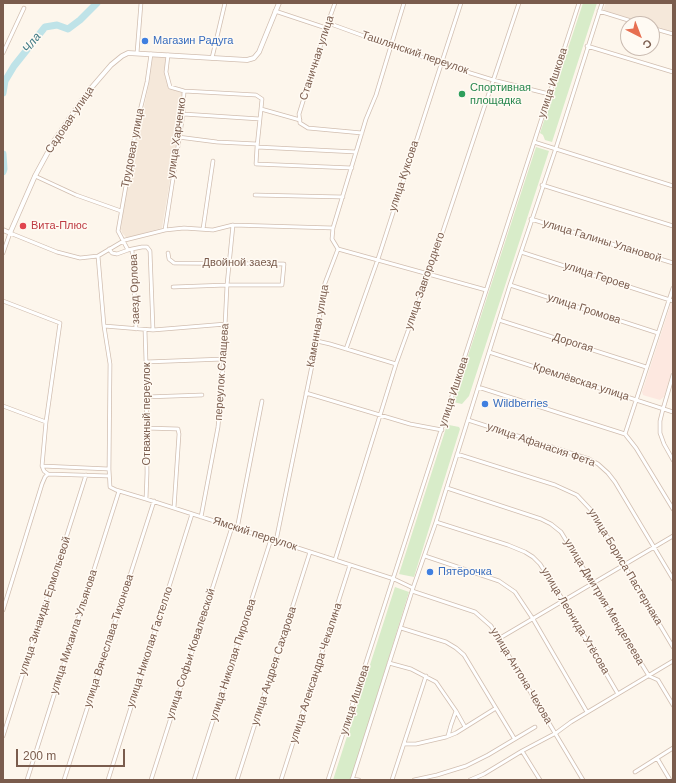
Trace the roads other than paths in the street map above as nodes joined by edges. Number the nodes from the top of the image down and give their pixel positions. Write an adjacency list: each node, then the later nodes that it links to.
1 (141, 3): 20 (street)
2 (225, 3): 24 (street)
3 (279, 3): 11 (street)
4 (335, 3): 14 (street, Станичная улица)
5 (404, 3): 18 (street)
6 (461, 3): 25 (street, улица Куксова)
7 (519, 3): 27 (street, улица Завгороднего)
8 (579, 3): 29 (street, улица Ишкова)
9 (602, 3): 12 (street, улица Ишкова)
10 (24, 8): 21 (street)
11 (275, 11): 15 (street); 24 (street)
12 (599, 11): 13 (street); 19 (street, улица Ишкова)
13 (620, 18)
14 (328, 23): 15 (street, Станичная улица); 18 (street, Ташлянский переулок)
15 (326, 28): 33 (street, Станичная улица)
16 (660, 30): 17 (street)
17 (673, 34)
18 (391, 45): 25 (street, Ташлянский переулок); 34 (street)
19 (588, 46): 26 (street); 38 (street, улица Ишкова)
20 (137, 53): 22 (street); 42 (street, Садовая улица)
21 (3, 54)
22 (151, 54): 23 (street); 47 (street, Трудовая улица)
23 (168, 55): 24 (street); 28 (street, улица Харченко)
24 (212, 58)
25 (441, 64): 27 (street, Ташлянский переулок); 65 (street, улица Куксова)
26 (673, 72)
27 (493, 80): 29 (street, Ташлянский переулок); 68 (street, улица Завгороднего)
28 (184, 91): 30 (street, улица Харченко); 31 (street, улица Харченко)
29 (549, 94): 36 (street, улица Ишкова)
30 (261, 109): 32 (street); 33 (street)
31 (183, 114): 32 (street); 35 (street, улица Харченко)
32 (260, 119): 37 (street)
33 (300, 120): 34 (street)
34 (362, 133): 39 (street)
35 (178, 137): 37 (street); 53 (street, улица Харченко)
36 (534, 142): 38 (street); 73 (street, улица Ишкова)
37 (257, 146): 39 (street); 41 (street)
38 (556, 148): 43 (street, улица Ишкова); 44 (street)
39 (356, 152): 41 (street)
40 (213, 161): 54 (street)
41 (352, 168): 46 (street)
42 (35, 176): 47 (street); 55 (street, Садовая улица)
43 (542, 185): 48 (street, улица Ишкова); 50 (street)
44 (673, 186)
45 (255, 195): 46 (street)
46 (343, 197): 51 (street)
47 (121, 211): 56 (street, Трудовая улица)
48 (531, 219): 61 (street, улица Ишкова); 67 (street, улица Галины Улановой)
49 (233, 225): 51 (street); 54 (street); 66 (street, переулок Слащева)
50 (673, 226)
51 (333, 228): 57 (street)
52 (3, 230): 55 (street)
53 (165, 230): 54 (street); 56 (street)
54 (203, 230)
55 (10, 233): 62 (street, Садовая улица); 64 (street)
56 (122, 241): 58 (street); 59 (street)
57 (338, 249): 65 (street); 83 (street, Каменная улица)
58 (109, 250): 59 (street); 64 (street)
59 (128, 250): 60 (street)
60 (132, 250): 79 (street, заезд Орлова); 81 (street, заезд Орлова)
61 (521, 252): 70 (street, улица Ишкова); 74 (street, улица Героев)
62 (3, 253)
63 (168, 253): 66 (street, Двойной заезд)
64 (98, 256): 78 (street)
65 (378, 259): 68 (street); 84 (street, улица Куксова)
66 (229, 263): 69 (street, переулок Слащева); 69 (street, Двойной заезд)
67 (673, 263)
68 (429, 274): 73 (street); 88 (street, улица Завгороднего)
69 (227, 285): 71 (street, Двойной заезд); 77 (street, переулок Слащева)
70 (510, 285): 76 (street, улица Ишкова); 82 (street, улица Громова)
71 (173, 286)
72 (673, 288): 74 (street)
73 (486, 290): 104 (street, улица Ишкова)
74 (671, 300): 82 (street)
75 (3, 301): 102 (street)
76 (499, 320): 85 (street, улица Ишкова); 89 (street, Дорогая)
77 (226, 324): 81 (street); 86 (street, переулок Слащева)
78 (104, 326): 79 (street); 109 (street)
79 (136, 329): 80 (street)
80 (145, 330): 81 (street); 87 (street, Отважный переулок)
81 (153, 330)
82 (658, 333): 89 (street)
83 (317, 341): 84 (street); 92 (street, Каменная улица)
84 (346, 348): 88 (street)
85 (489, 352): 91 (street, улица Ишкова); 95 (street, Кремлёвская улица)
86 (224, 359): 87 (street); 120 (street, переулок Слащева)
87 (146, 362): 94 (street, Отважный переулок)
88 (396, 364): 100 (street, улица Завгороднего)
89 (646, 367): 95 (street)
90 (673, 375): 98 (street)
91 (478, 387): 101 (street, улица Ишкова); 105 (street)
92 (306, 393): 100 (street); 126 (street, Каменная улица)
93 (202, 396): 94 (street)
94 (146, 397): 103 (street, Отважный переулок)
95 (635, 400): 98 (street, Кремлёвская улица); 105 (street)
96 (262, 401): 123 (street)
97 (3, 406): 102 (street)
98 (663, 409): 99 (street, Кремлёвская улица); 107 (street)
99 (673, 412)
100 (379, 415): 104 (street); 130 (street, улица Завгороднего)
101 (468, 420): 106 (street, улица Ишкова); 127 (street, улица Афанасия Фета)
102 (46, 422): 108 (street)
103 (146, 428): 115 (street, Отважный переулок); 117 (street)
104 (442, 430): 133 (street, улица Ишкова)
105 (625, 434): 118 (street)
106 (457, 454): 113 (street, улица Ишкова); 131 (street, улица Бориса Пастернака)
107 (673, 460)
108 (42, 466): 109 (street); 110 (street)
109 (109, 469): 112 (street)
110 (48, 474): 111 (street); 138 (street)
111 (86, 475): 112 (street); 155 (street, улица Зинаиды Ермольевой)
112 (109, 476): 114 (street)
113 (447, 488): 121 (street, улица Ишкова); 135 (street, улица Дмитрия Менделеева)
114 (117, 491): 115 (street, Ямский переулок); 164 (street, улица Михаила Ульянова)
115 (146, 499): 116 (street, Ямский переулок)
116 (154, 501): 117 (street, Ямский переулок); 165 (street, улица Вячеслава Тихонова)
117 (174, 508): 119 (street, Ямский переулок)
118 (673, 509)
119 (192, 514): 120 (street, Ямский переулок); 166 (street, улица Николая Гастелло)
120 (201, 517): 122 (street, Ямский переулок)
121 (436, 522): 129 (street, улица Ишкова); 137 (street, улица Леонида Утёсова)
122 (232, 527): 123 (street, Ямский переулок); 167 (street, улица Софьи Ковалевской)
123 (237, 529): 125 (street, Ямский переулок)
124 (673, 536): 127 (street)
125 (271, 539): 126 (street, Ямский переулок); 168 (street, улица Николая Пирогова)
126 (276, 540): 128 (street, Ямский переулок)
127 (654, 547): 131 (street); 134 (street, улица Афанасия Фета)
128 (310, 552): 130 (street, Ямский переулок); 169 (street, улица Андрея Сахарова)
129 (425, 556): 136 (street, улица Ишкова); 139 (street)
130 (335, 560): 132 (street, Ямский переулок)
131 (623, 565): 135 (street); 142 (street, улица Бориса Пастернака)
132 (350, 566): 133 (street, Ямский переулок); 170 (street, улица Александра Чекалина)
133 (394, 579): 136 (street, улица Антона Чехова); 171 (street, улица Ишкова)
134 (673, 579)
135 (594, 583): 137 (street); 146 (street, улица Дмитрия Менделеева)
136 (413, 589): 140 (street, улица Ишкова); 141 (street, улица Антона Чехова)
137 (563, 600): 139 (street); 147 (street, улица Леонида Утёсова)
138 (3, 610)
139 (533, 619): 141 (street); 151 (street)
140 (401, 628): 144 (street, улица Ишкова); 149 (street)
141 (500, 638): 154 (street, улица Антона Чехова)
142 (673, 647)
143 (673, 661): 146 (street)
144 (389, 663): 145 (street); 163 (street, улица Ишкова)
145 (426, 676): 150 (street); 158 (street)
146 (649, 676): 147 (street); 148 (street, улица Дмитрия Менделеева)
147 (618, 694): 151 (street)
148 (673, 705)
149 (496, 708): 152 (street); 157 (street)
150 (456, 711): 152 (street); 156 (street)
151 (587, 712): 154 (street)
152 (465, 727): 156 (street)
153 (535, 727): 157 (street)
154 (556, 733): 160 (street); 177 (street, улица Антона Чехова)
155 (3, 736)
156 (448, 736): 158 (street)
157 (514, 738): 174 (street)
158 (404, 744): 173 (street)
159 (673, 748): 161 (street)
160 (522, 751): 175 (street); 176 (street)
161 (657, 758): 162 (street); 178 (street)
162 (635, 772)
163 (352, 779): 172 (street)
164 (27, 780)
165 (64, 780)
166 (108, 780)
167 (151, 780)
168 (194, 780)
169 (237, 780)
170 (281, 780)
171 (328, 780)
172 (359, 780)
173 (392, 780)
174 (414, 780)
175 (470, 780)
176 (540, 780)
177 (583, 780)
178 (670, 780)

